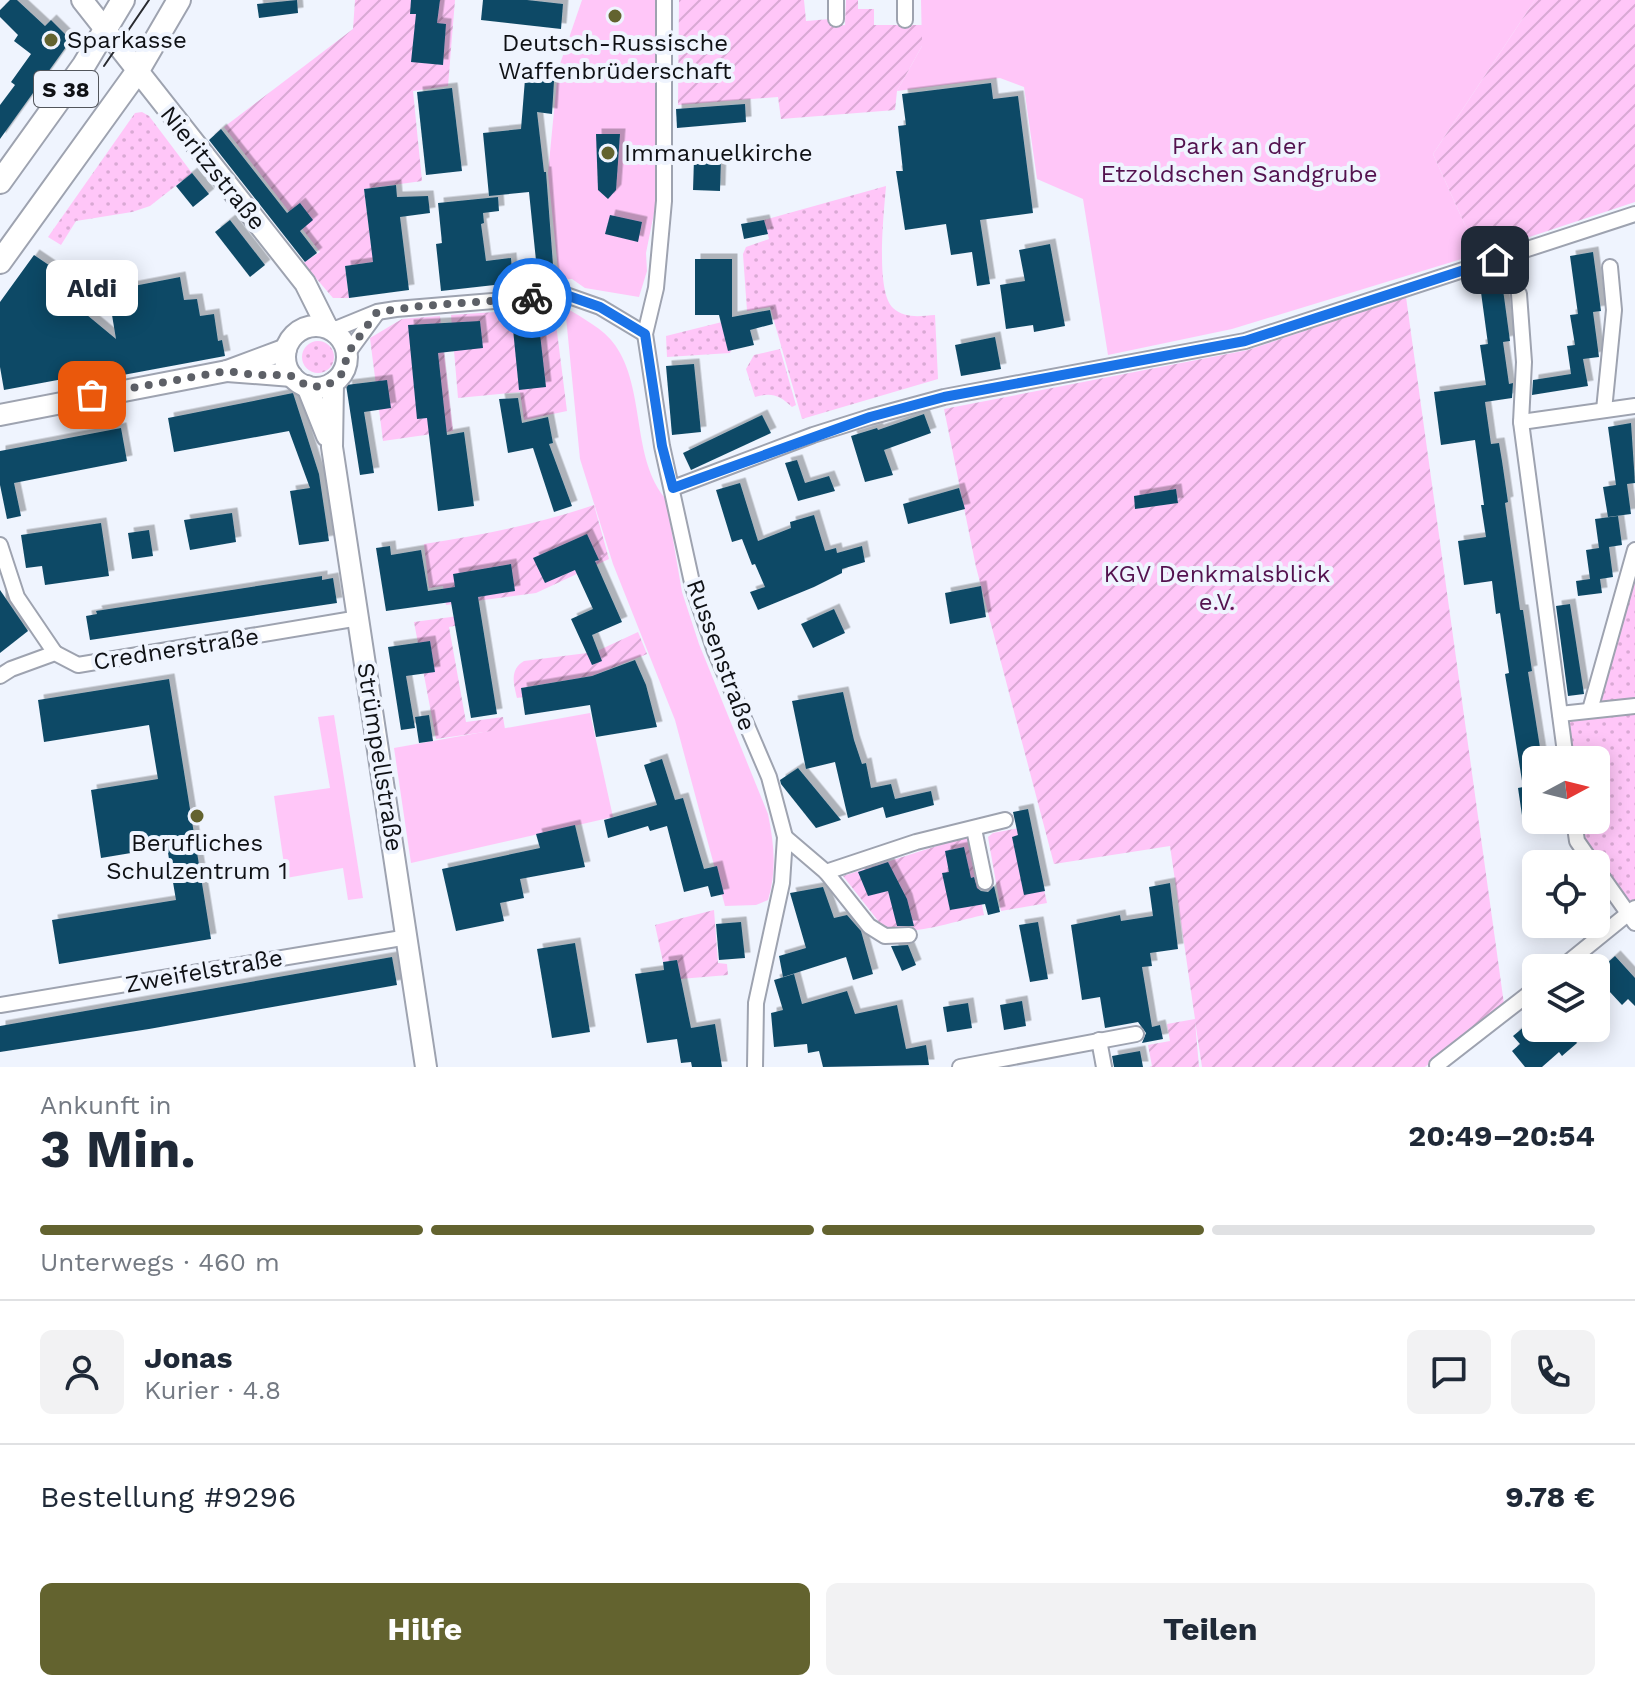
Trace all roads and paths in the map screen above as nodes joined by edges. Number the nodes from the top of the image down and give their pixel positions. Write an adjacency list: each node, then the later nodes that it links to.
1 (82, 0): 9 (street, Nieritzstraße)
2 (123, 0): 9 (main road, S 38)
3 (179, 0): 10 (main road, S 38)
4 (664, 0): 20 (street, Russenstraße)
5 (836, 0): 7 (street)
6 (905, 0): 8 (street)
7 (836, 19)
8 (905, 20)
9 (105, 29): 10 (street, Nieritzstraße); 11 (main road, S 38)
10 (137, 72): 13 (main road, S 38); 15 (street, Nieritzstraße)
11 (0, 182)
12 (1635, 214): 31 (street)
13 (0, 262)
14 (1610, 267): 27 (street)
15 (305, 283): 18 (street); 19 (street, Nieritzstraße)
16 (1519, 294): 29 (street)
17 (377, 312): 19 (street); 20 (street); 22 (street)
18 (301, 329): 19 (street); 21 (street)
19 (330, 329): 22 (street)
20 (645, 334): 31 (street, Russenstraße)
21 (286, 349): 23 (street); 24 (street)
22 (347, 354): 25 (street)
23 (227, 371): 24 (street); 28 (street)
24 (299, 381): 25 (street); 30 (street, Strümpellstraße)
25 (333, 383): 30 (street, Strümpellstraße)
26 (1635, 406): 27 (street)
27 (1604, 410): 29 (street)
28 (0, 415)
29 (1521, 422): 39 (street)
30 (332, 447): 34 (street, Strümpellstraße)
31 (673, 488): 43 (street, Russenstraße)
32 (0, 545): 35 (street)
33 (1635, 550): 38 (street)
34 (359, 618): 35 (street, Crednerstraße); 49 (street, Strümpellstraße)
35 (55, 653): 36 (street)
36 (0, 676)
37 (1635, 706): 38 (street)
38 (1590, 710): 39 (street)
39 (1560, 714): 40 (street)
40 (1564, 746)
41 (1005, 820): 42 (street)
42 (974, 829): 44 (street); 45 (street)
43 (785, 837): 44 (street); 58 (street, Russenstraße)
44 (826, 872): 48 (street)
45 (985, 882)
46 (1610, 886): 47 (street)
47 (1633, 915): 50 (street)
48 (909, 935)
49 (408, 937): 52 (street, Zweifelstraße); 57 (street, Strümpellstraße)
50 (1580, 954)
51 (1522, 999): 55 (street)
52 (0, 1005)
53 (1136, 1034): 54 (street)
54 (1099, 1040): 56 (street); 59 (street)
55 (1437, 1065)
56 (965, 1066)
57 (426, 1067)
58 (755, 1067)
59 (1104, 1067)

